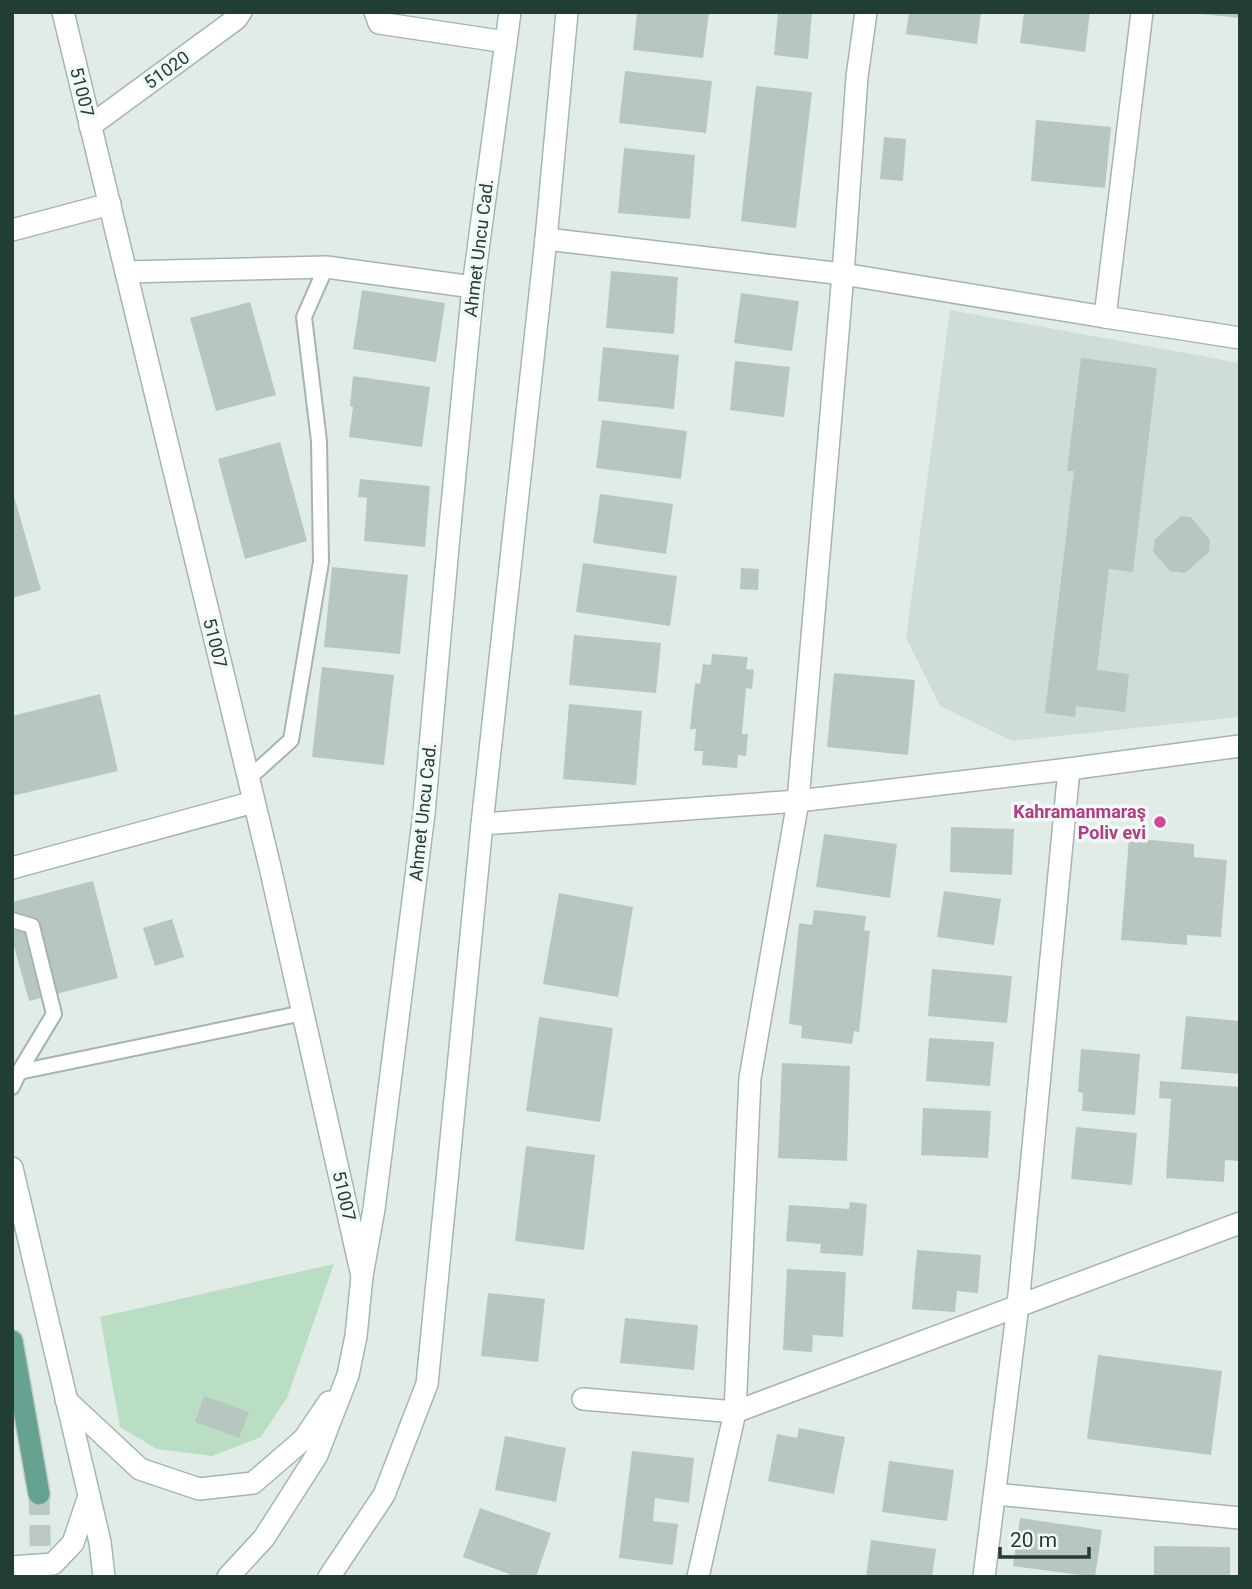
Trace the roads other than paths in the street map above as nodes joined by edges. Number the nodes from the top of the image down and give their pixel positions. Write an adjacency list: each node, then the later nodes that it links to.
1 (63, 12): 9 (street, 51007)
2 (241, 12): 9 (street, 51020)
3 (375, 12): 8 (street)
4 (510, 12): 8 (street, Ahmet Uncu Cad.)
5 (567, 12): 12 (street)
6 (866, 12): 15 (street)
7 (1142, 12): 17 (street)
8 (506, 42): 16 (street, Ahmet Uncu Cad.)
9 (90, 126): 10 (street, 51007)
10 (110, 204): 11 (street); 14 (street, 51007)
11 (12, 229)
12 (546, 239): 15 (street); 24 (street)
13 (326, 267): 14 (street); 16 (street); 21 (lane)
14 (126, 272): 21 (street, 51007)
15 (843, 275): 17 (street); 22 (street)
16 (473, 287): 32 (street, Ahmet Uncu Cad.)
17 (1105, 317): 18 (street)
18 (1240, 338)
19 (1240, 746): 20 (street)
20 (1069, 769): 22 (street); 33 (street)
21 (248, 779): 23 (street, 51007)
22 (798, 801): 24 (street); 38 (street)
23 (254, 802): 25 (street); 27 (street, 51007)
24 (482, 824): 46 (street)
25 (12, 867)
26 (12, 920): 28 (lane)
27 (303, 1013): 28 (lane); 32 (street, 51007)
28 (19, 1072): 29 (lane)
29 (12, 1087)
30 (12, 1168): 37 (street)
31 (1240, 1223): 33 (street)
32 (362, 1276): 35 (street, Ahmet Uncu Cad.)
33 (1018, 1305): 38 (street); 40 (street)
34 (12, 1341): 39 (main road)
35 (348, 1375): 37 (street); 45 (street, Ahmet Uncu Cad.)
36 (583, 1399): 38 (street)
37 (66, 1400): 41 (street)
38 (735, 1412): 47 (street)
39 (39, 1494)
40 (995, 1494): 42 (street); 48 (street)
41 (89, 1496): 43 (street); 44 (street)
42 (1240, 1518)
43 (12, 1567)
44 (104, 1577)
45 (228, 1577)
46 (329, 1577)
47 (698, 1577)
48 (984, 1577)

